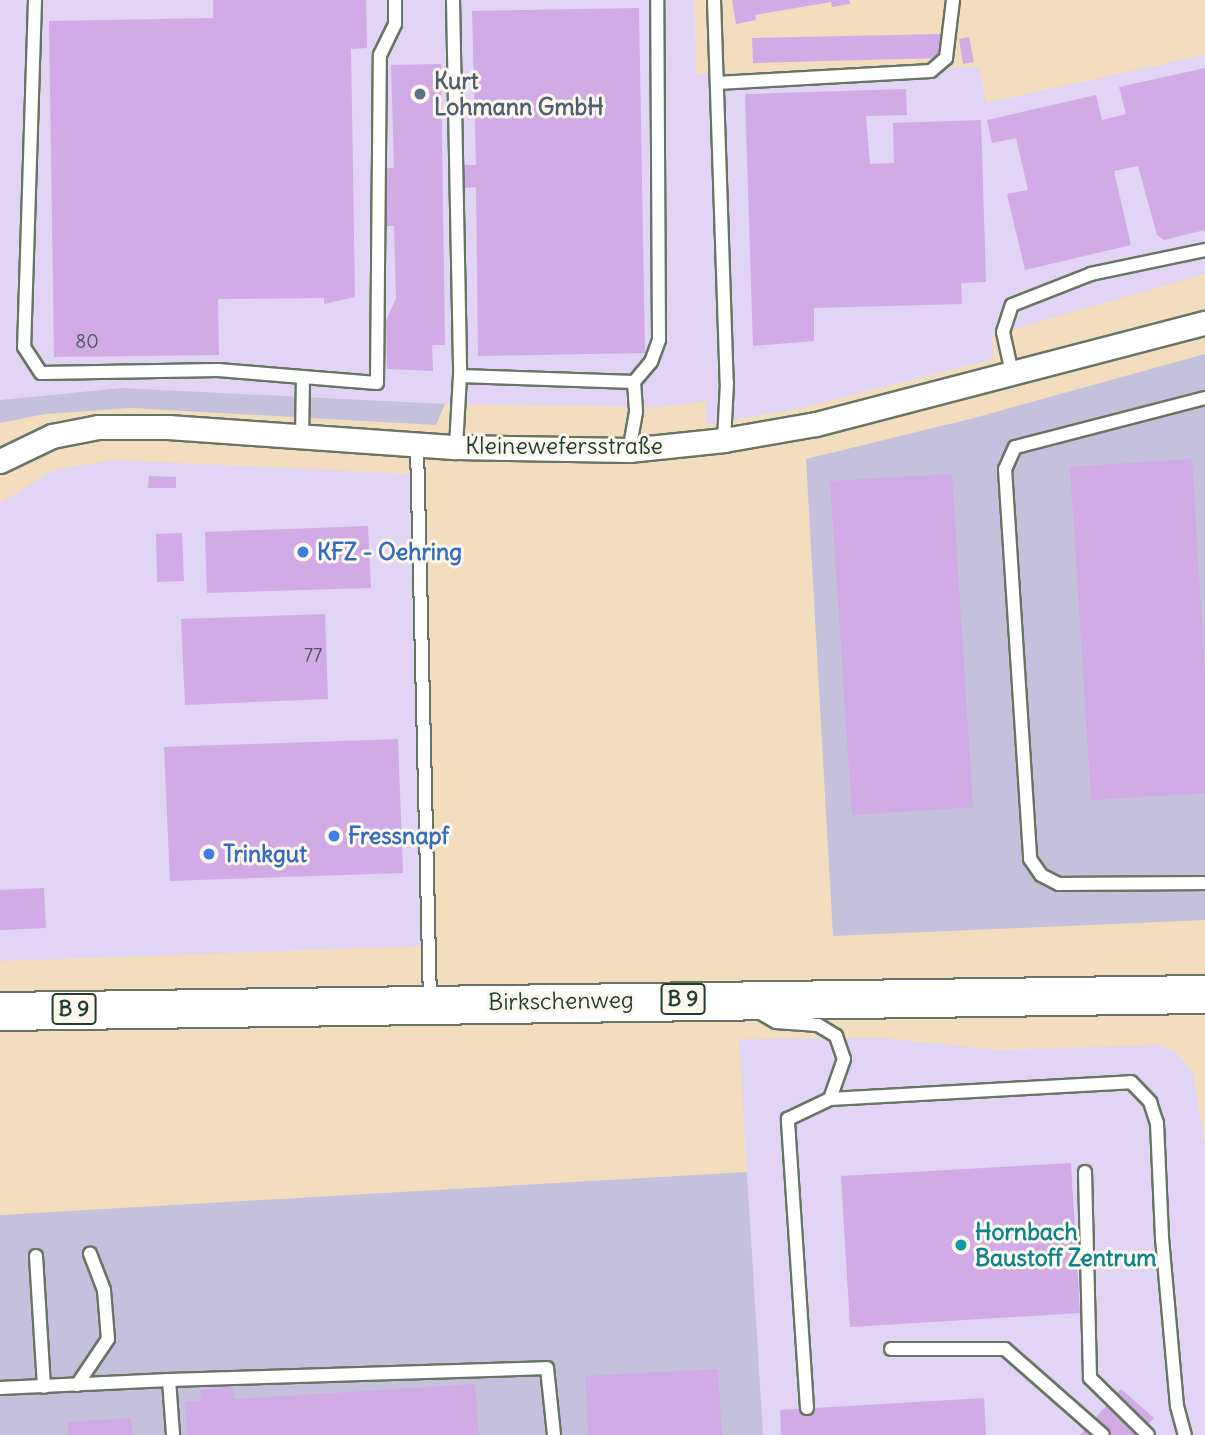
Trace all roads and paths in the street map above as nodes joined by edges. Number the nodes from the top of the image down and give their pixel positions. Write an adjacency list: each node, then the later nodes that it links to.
1 (35, 0): 12 (lane)
2 (395, 0): 12 (lane)
3 (453, 0): 11 (lane)
4 (657, 0): 13 (lane)
5 (714, 0): 7 (lane)
6 (953, 0): 7 (lane)
7 (717, 83): 16 (lane)
8 (1205, 250): 10 (lane)
9 (1205, 323): 10 (street, Kleinewefersstraße)
10 (1012, 373): 16 (street, Kleinewefersstraße)
11 (460, 376): 13 (lane); 18 (lane)
12 (303, 377): 15 (lane)
13 (634, 382): 19 (lane)
14 (1205, 398): 21 (lane)
15 (302, 438): 17 (street, Kleinewefersstraße); 20 (street, Kleinewefersstraße)
16 (724, 440): 19 (street, Kleinewefersstraße)
17 (417, 446): 18 (street, Kleinewefersstraße); 24 (lane)
18 (456, 447): 19 (street, Kleinewefersstraße)
19 (629, 450)
20 (0, 461)
21 (1205, 883)
22 (1205, 994): 23 (main road, Birkschenweg / B 9)
23 (732, 998): 24 (main road, Birkschenweg / B 9); 26 (lane)
24 (430, 1004): 25 (main road, Birkschenweg / B 9)
25 (0, 1010)
26 (830, 1099): 35 (lane); 40 (lane)
27 (1085, 1172): 39 (lane)
28 (90, 1254): 32 (lane)
29 (36, 1256): 33 (lane)
30 (891, 1349): 38 (lane)
31 (169, 1380): 32 (lane); 36 (lane); 37 (lane)
32 (77, 1385): 33 (lane)
33 (44, 1387): 34 (lane)
34 (0, 1388)
35 (807, 1408)
36 (173, 1435)
37 (554, 1435)
38 (1103, 1435)
39 (1148, 1435)
40 (1185, 1435)

